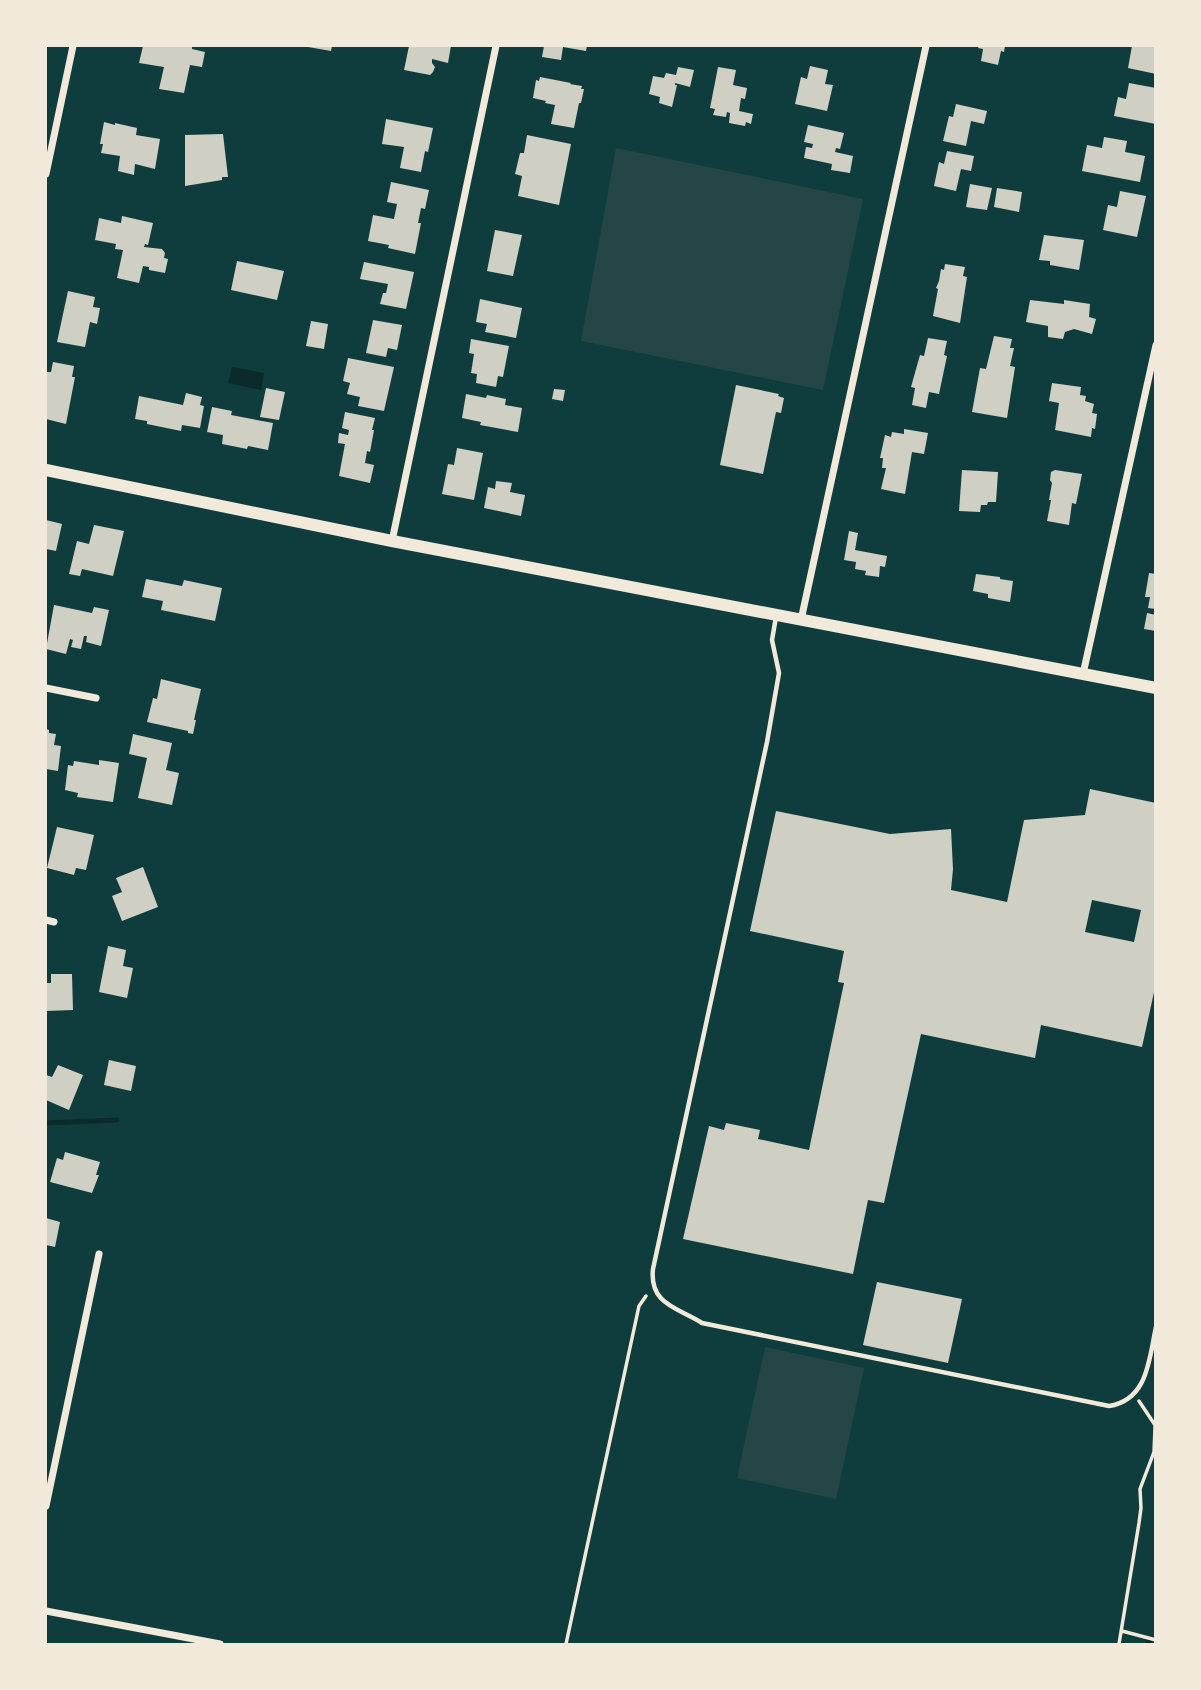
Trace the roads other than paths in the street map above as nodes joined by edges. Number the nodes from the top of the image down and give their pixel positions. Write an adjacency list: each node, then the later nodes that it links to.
1 (73, 46): 4 (street)
2 (496, 46): 7 (street)
3 (926, 46): 9 (street)
4 (46, 174)
5 (1156, 345): 10 (street)
6 (46, 470): 7 (street)
7 (392, 541): 8 (street)
8 (777, 616): 9 (street); 17 (lane)
9 (801, 621): 10 (street)
10 (1083, 674): 12 (street)
11 (46, 688): 13 (street)
12 (1156, 688)
13 (96, 698)
14 (46, 920): 15 (street)
15 (54, 922)
16 (99, 1254): 18 (street)
17 (1156, 1327)
18 (46, 1506)
19 (46, 1611): 20 (street)
20 (220, 1644)

